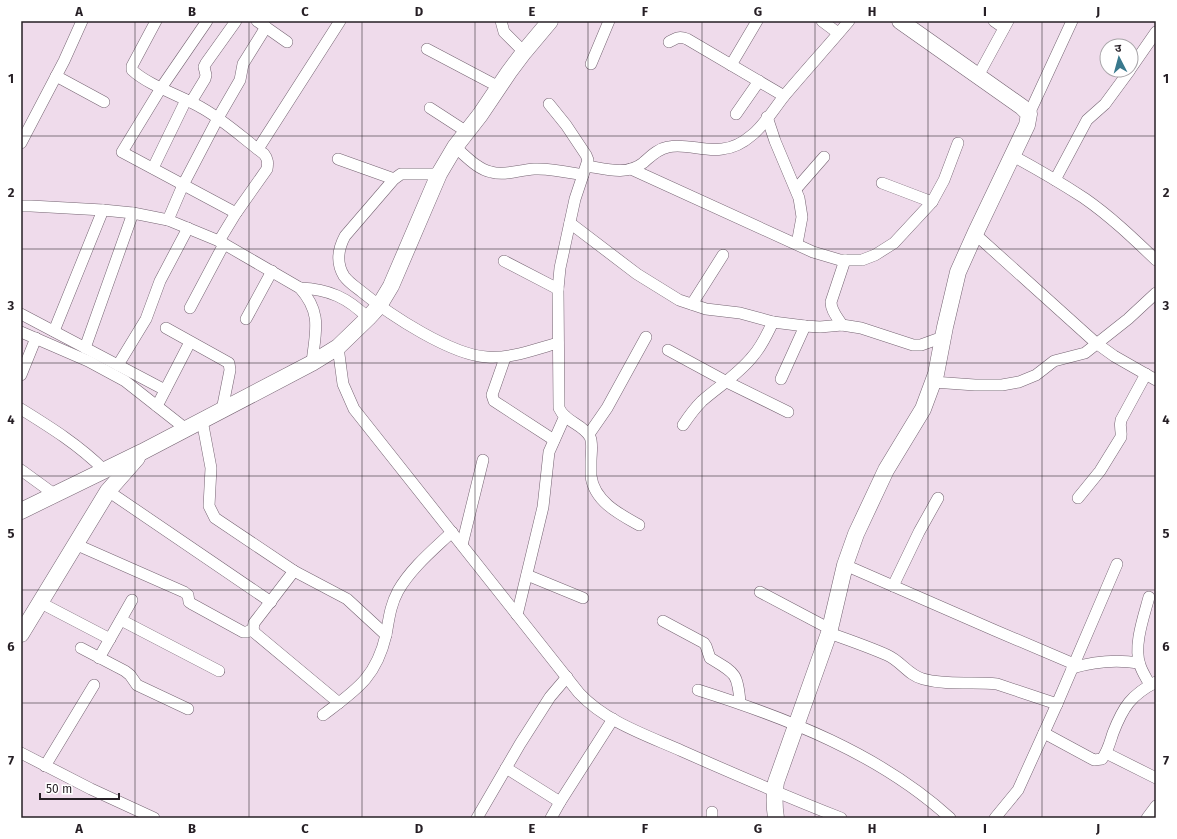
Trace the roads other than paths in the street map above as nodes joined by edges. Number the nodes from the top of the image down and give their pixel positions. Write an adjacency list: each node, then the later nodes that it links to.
1 (82, 21): 26 (street)
2 (156, 21): 31 (street)
3 (207, 21): 31 (street)
4 (236, 21): 33 (street)
5 (340, 21): 45 (street)
6 (501, 21): 22 (street)
7 (550, 21): 22 (street)
8 (609, 21): 24 (street)
9 (757, 21): 25 (street)
10 (822, 21): 18 (street)
11 (849, 21): 18 (street)
12 (994, 21): 16 (street)
13 (1072, 21): 38 (street)
14 (902, 22): 27 (street)
15 (261, 24): 19 (street); 40 (street)
16 (1006, 25): 27 (street)
17 (1156, 32): 23 (street)
18 (838, 33): 32 (street)
19 (287, 42)
20 (669, 42): 25 (street)
21 (427, 49): 30 (street)
22 (524, 52): 30 (street)
23 (1139, 56)
24 (591, 64)
25 (731, 65): 29 (street)
26 (56, 76): 34 (street); 42 (street)
27 (978, 76): 38 (street)
28 (1124, 78): 54 (street)
29 (759, 81): 32 (street); 37 (street)
30 (499, 87): 41 (street)
31 (161, 88): 33 (street); 49 (street)
32 (784, 96): 39 (street)
33 (188, 101): 40 (street); 49 (street)
34 (104, 102)
35 (549, 104): 51 (street)
36 (430, 108): 41 (street)
37 (736, 114)
38 (1029, 114): 46 (street)
39 (767, 117): 50 (street); 57 (street)
40 (218, 118): 45 (street); 56 (street)
41 (467, 132): 44 (street)
42 (22, 139)
43 (958, 143): 58 (street)
44 (455, 147): 51 (street); 52 (street)
45 (258, 149): 62 (street)
46 (1013, 156): 54 (street); 66 (street)
47 (824, 157): 57 (street)
48 (338, 159): 53 (street)
49 (153, 168): 56 (street)
50 (631, 169): 51 (street); 68 (street)
51 (585, 170): 64 (street)
52 (439, 174): 53 (street); 78 (street)
53 (394, 179): 78 (street)
54 (1055, 180): 71 (street)
55 (882, 183): 58 (street)
56 (183, 185): 62 (street); 63 (street)
57 (796, 189): 68 (street)
58 (932, 202): 70 (street)
59 (21, 205): 60 (street)
60 (103, 210): 61 (street); 87 (street)
61 (133, 213): 63 (street); 96 (street)
62 (236, 213): 67 (street)
63 (168, 220): 65 (street)
64 (570, 223): 75 (street); 77 (street)
65 (188, 228): 67 (street); 100 (street)
66 (975, 234): 90 (street); 94 (street)
67 (222, 243): 73 (street); 79 (street)
68 (797, 244): 70 (street)
69 (723, 255): 77 (street)
70 (846, 260): 84 (street)
71 (1156, 260)
72 (504, 261): 75 (street)
73 (272, 271): 74 (street); 82 (street)
74 (300, 288): 81 (street); 99 (street)
75 (558, 288): 93 (street)
76 (1156, 293): 94 (street)
77 (692, 304): 83 (street)
78 (379, 306): 81 (street); 98 (street)
79 (190, 308)
80 (21, 314): 87 (street)
81 (368, 318): 95 (street)
82 (246, 319)
83 (773, 322): 85 (street); 105 (street)
84 (842, 325): 85 (street); 90 (street)
85 (805, 326): 103 (street)
86 (166, 328): 92 (street)
87 (54, 331): 96 (street)
88 (21, 332): 91 (street)
89 (646, 337): 116 (street)
90 (943, 337): 106 (street)
91 (36, 338): 102 (street); 108 (street)
92 (190, 342): 107 (street); 110 (street)
93 (558, 343): 98 (street); 112 (street)
94 (1096, 343): 101 (street); 106 (street)
95 (338, 347): 99 (street); 128 (street)
96 (85, 348): 100 (street)
97 (668, 350): 105 (street)
98 (505, 358): 117 (street)
99 (312, 363): 110 (street)
100 (118, 365): 107 (street)
101 (1146, 374): 104 (street); 125 (street)
102 (21, 375)
103 (781, 379)
104 (1156, 380)
105 (727, 382): 111 (street); 114 (street)
106 (933, 382): 132 (street)
107 (165, 390): 108 (street)
108 (157, 406): 115 (street)
109 (21, 409): 121 (street)
110 (222, 410): 113 (street)
111 (788, 412)
112 (565, 416): 116 (street); 117 (street)
113 (202, 420): 115 (street); 133 (street)
114 (683, 425)
115 (186, 429): 118 (street)
116 (589, 434): 127 (street)
117 (554, 440): 134 (street)
118 (142, 452): 121 (street); 122 (street)
119 (483, 460): 130 (street)
120 (21, 470): 123 (street)
121 (104, 470): 123 (street)
122 (108, 491): 129 (street); 140 (street)
123 (54, 494): 126 (street)
124 (938, 498): 135 (street)
125 (1078, 498)
126 (21, 511)
127 (639, 524)
128 (452, 532): 130 (street); 148 (street)
129 (76, 544): 141 (street); 145 (street)
130 (462, 545): 142 (street)
131 (1117, 564): 153 (street)
132 (845, 565): 135 (street); 146 (street)
133 (294, 571): 140 (street); 148 (street)
134 (527, 575): 138 (street); 142 (street)
135 (893, 586): 153 (street)
136 (760, 592): 146 (street)
137 (1150, 597): 152 (street)
138 (582, 598)
139 (132, 600): 143 (street)
140 (271, 602): 145 (street)
141 (41, 603): 147 (street); 149 (street)
142 (517, 615): 155 (street)
143 (121, 620): 149 (street); 154 (street)
144 (662, 621): 160 (street)
145 (253, 629): 159 (street)
146 (830, 631): 161 (street); 165 (street)
147 (21, 634)
148 (386, 635): 159 (street)
149 (110, 639): 151 (street)
150 (81, 648): 151 (street)
151 (100, 658): 162 (street)
152 (1139, 662): 153 (street); 156 (street)
153 (1074, 666): 161 (street)
154 (219, 671)
155 (567, 677): 164 (street); 170 (street)
156 (1153, 683): 168 (street)
157 (94, 685): 169 (street)
158 (698, 690): 160 (street)
159 (339, 703): 163 (street)
160 (740, 703): 165 (street)
161 (1057, 704): 166 (street)
162 (188, 709)
163 (324, 715)
164 (613, 719): 172 (street); 173 (street)
165 (796, 724): 172 (street); 180 (street)
166 (1044, 733): 168 (street); 181 (street)
167 (21, 752): 169 (street)
168 (1106, 753): 171 (street)
169 (45, 766): 175 (street)
170 (506, 768): 173 (street); 176 (street)
171 (1156, 778)
172 (774, 792): 178 (street); 179 (street)
173 (560, 802): 177 (street)
174 (1156, 806): 182 (street)
175 (154, 818)
176 (477, 818)
177 (551, 818)
178 (776, 818)
179 (841, 818)
180 (950, 818)
181 (994, 818)
182 (1147, 818)

